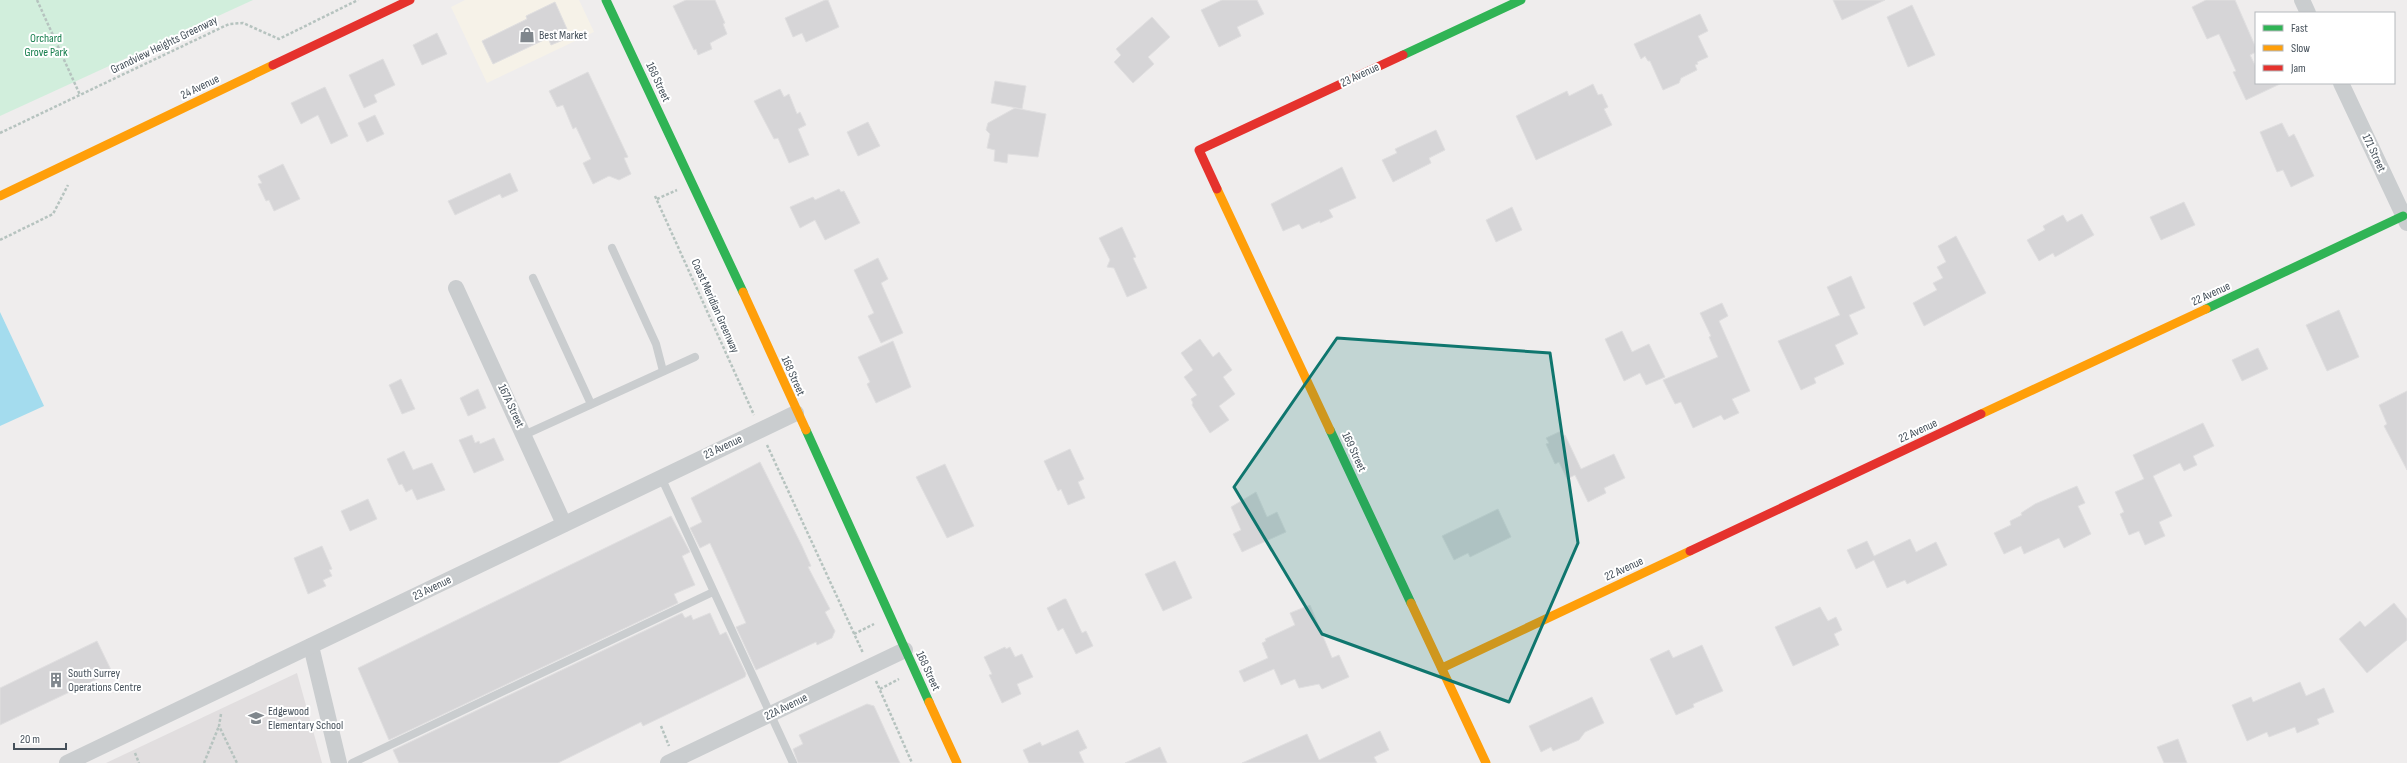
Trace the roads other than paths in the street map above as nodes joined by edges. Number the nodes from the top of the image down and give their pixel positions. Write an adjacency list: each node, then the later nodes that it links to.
1 (410, 0): 8 (street, 24 Avenue)
2 (606, 0): 16 (street, 168 Street)
3 (1521, 0): 7 (street, 23 Avenue)
4 (2302, 0): 5 (street)
5 (2308, 12)
6 (2341, 84): 9 (street, 171 Street)
7 (1199, 150): 23 (street, 169 Street)
8 (0, 196)
9 (2405, 220): 23 (street, 22 Avenue)
10 (612, 248): 14 (lane)
11 (533, 278): 15 (lane)
12 (456, 288): 17 (street, 167A Street)
13 (695, 356): 14 (lane)
14 (662, 371): 15 (lane)
15 (591, 404): 17 (lane)
16 (796, 413): 18 (street, 23 Avenue); 22 (street, 168 Street)
17 (524, 435): 19 (street, 167A Street)
18 (661, 477): 19 (street, 23 Avenue); 20 (lane)
19 (564, 524): 21 (street, 23 Avenue)
20 (712, 592): 24 (lane); 28 (lane)
21 (311, 646): 26 (street, 23 Avenue); 27 (street)
22 (905, 650): 24 (street, 22A Avenue); 30 (street, 168 Street)
23 (1442, 668): 31 (street, 169 Street)
24 (770, 715): 25 (street, 22A Avenue); 29 (lane)
25 (672, 761)
26 (67, 763)
27 (340, 763)
28 (352, 763)
29 (793, 763)
30 (957, 763)
31 (1486, 763)

